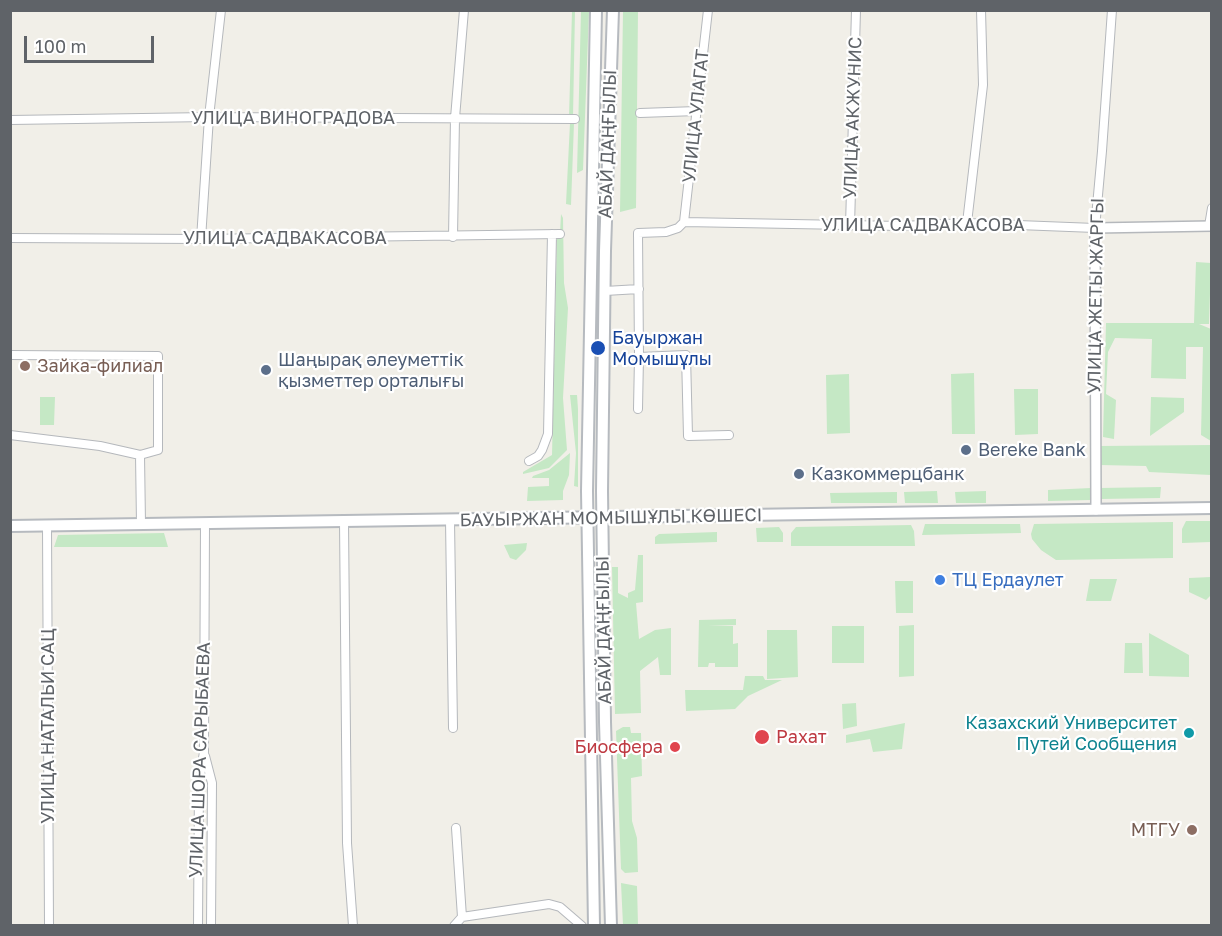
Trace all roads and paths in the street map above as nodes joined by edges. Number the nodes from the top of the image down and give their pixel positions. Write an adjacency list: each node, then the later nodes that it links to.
1 (221, 10): 11 (street)
2 (464, 10): 12 (street)
3 (596, 10): 36 (main road, АБАЙ ДАҢҒЫЛЫ)
4 (613, 10): 25 (main road, АБАЙ ДАҢҒЫЛЫ)
5 (708, 10): 9 (street, УЛИЦА УЛАГАТ)
6 (856, 10): 18 (street, УЛИЦА АКЖУНИС)
7 (981, 10): 17 (street)
8 (1112, 10): 20 (street, УЛИЦА ЖЕТЫ ЖАРГЫ)
9 (697, 111): 10 (street); 16 (street, УЛИЦА УЛАГАТ)
10 (640, 113)
11 (209, 117): 12 (street, УЛИЦА ВИНОГРАДОВА); 14 (street, УЛИЦА ВИНОГРАДОВА); 23 (street)
12 (455, 118): 13 (street, УЛИЦА ВИНОГРАДОВА); 21 (street)
13 (575, 119)
14 (10, 120)
15 (1212, 208): 19 (street)
16 (684, 222): 18 (street, УЛИЦА САДВАКАСОВА); 24 (street, УЛИЦА САДВАКАСОВА)
17 (967, 223): 18 (street, УЛИЦА САДВАКАСОВА); 20 (street, УЛИЦА САДВАКАСОВА)
18 (850, 225)
19 (1210, 226): 20 (street, УЛИЦА САДВАКАСОВА)
20 (1095, 228): 34 (street, УЛИЦА ЖЕТЫ ЖАРГЫ)
21 (453, 237): 23 (street, УЛИЦА САДВАКАСОВА); 32 (street, УЛИЦА САДВАКАСОВА)
22 (10, 238): 23 (street, УЛИЦА САДВАКАСОВА)
23 (201, 239)
24 (639, 289): 25 (street); 27 (street)
25 (605, 291): 35 (main road, АБАЙ ДАҢҒЫЛЫ)
26 (10, 355): 31 (street)
27 (639, 357): 28 (street); 30 (street)
28 (638, 409)
29 (10, 435): 31 (street)
30 (729, 435)
31 (140, 455): 40 (street)
32 (529, 461)
33 (1212, 508): 34 (main road, БАУЫРЖАН МОМЫШҰЛЫ КӨШЕСІ)
34 (1096, 510): 35 (main road, БАУЫРЖАН МОМЫШҰЛЫ КӨШЕСІ)
35 (603, 518): 36 (main road, БАУЫРЖАН МОМЫШҰЛЫ КӨШЕСІ); 54 (main road, АБАЙ ДАҢҒЫЛЫ)
36 (587, 519): 37 (main road, БАУЫРЖАН МОМЫШҰЛЫ КӨШЕСІ); 53 (main road, АБАЙ ДАҢҒЫЛЫ)
37 (450, 520): 38 (main road, БАУЫРЖАН МОМЫШҰЛЫ КӨШЕСІ); 43 (street)
38 (344, 521): 39 (main road, БАУЫРЖАН МОМЫШҰЛЫ КӨШЕСІ); 50 (street)
39 (205, 522): 40 (main road, БАУЫРЖАН МОМЫШҰЛЫ КӨШЕСІ); 44 (street, УЛИЦА ШОРА САРЫБАЕВА)
40 (141, 524): 41 (main road, БАУЫРЖАН МОМЫШҰЛЫ КӨШЕСІ)
41 (47, 525): 42 (main road, БАУЫРЖАН МОМЫШҰЛЫ КӨШЕСІ); 47 (street, УЛИЦА НАТАЛЬИ САЦ)
42 (10, 526)
43 (453, 728)
44 (204, 752): 48 (street, УЛИЦА ШОРА САРЫБАЕВА); 49 (street)
45 (456, 828): 46 (street)
46 (462, 917): 51 (street); 52 (street)
47 (49, 926)
48 (198, 926)
49 (211, 926)
50 (353, 926)
51 (454, 926)
52 (582, 926)
53 (594, 926)
54 (611, 926)

